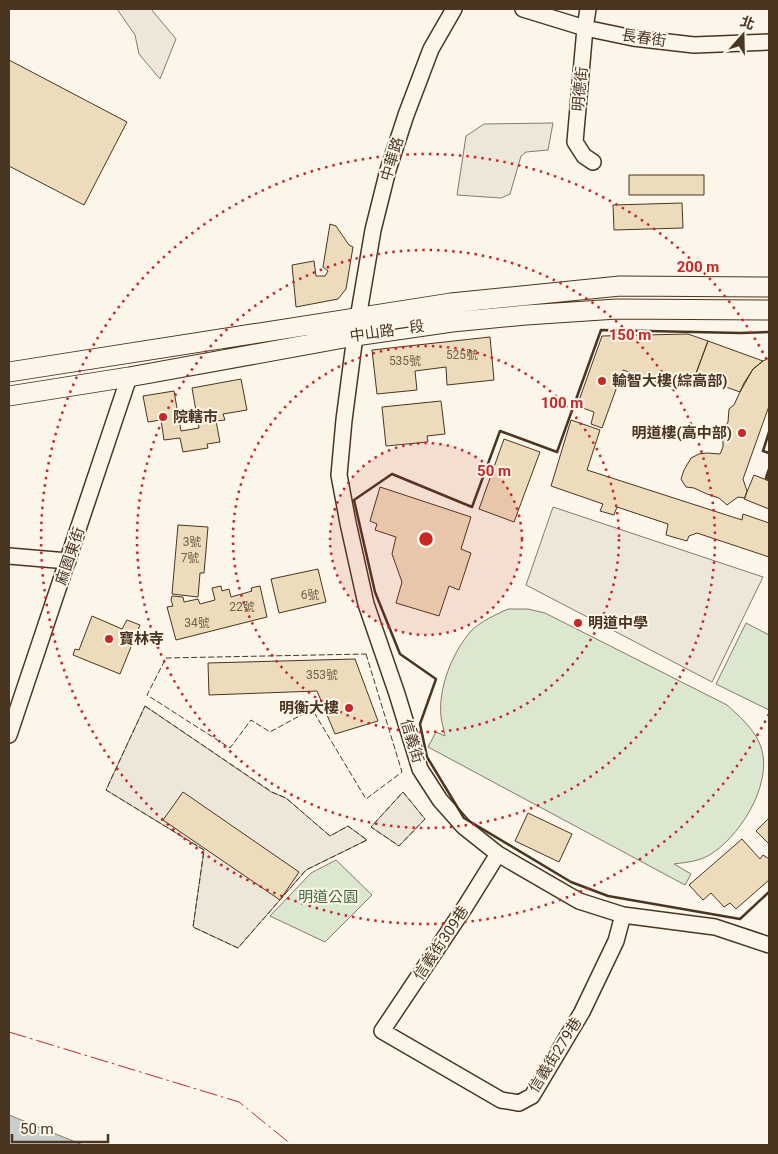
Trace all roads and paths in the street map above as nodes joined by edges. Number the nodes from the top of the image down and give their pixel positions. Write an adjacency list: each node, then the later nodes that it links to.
1 (454, 9): 9 (street, 中華路)
2 (523, 9): 4 (street, 長春街)
3 (588, 9): 4 (street, 明德街)
4 (585, 28): 5 (street, 長春街); 6 (street, 明德街)
5 (769, 42)
6 (594, 162)
7 (769, 287): 9 (main road, 中山路一段)
8 (769, 310): 9 (main road, 中山路一段)
9 (357, 327): 10 (main road, 中山路一段); 11 (main road, 中山路一段); 16 (street, 信義街)
10 (9, 372)
11 (129, 377): 12 (main road, 中山路一段); 14 (street, 麻園東街)
12 (9, 396)
13 (9, 556): 14 (street)
14 (68, 561): 15 (street, 麻園東街)
15 (9, 734)
16 (498, 854): 17 (street, 信義街); 19 (street, 信義街309巷)
17 (623, 915): 18 (street, 信義街); 19 (street, 信義街279巷)
18 (769, 945)
19 (382, 1031)

